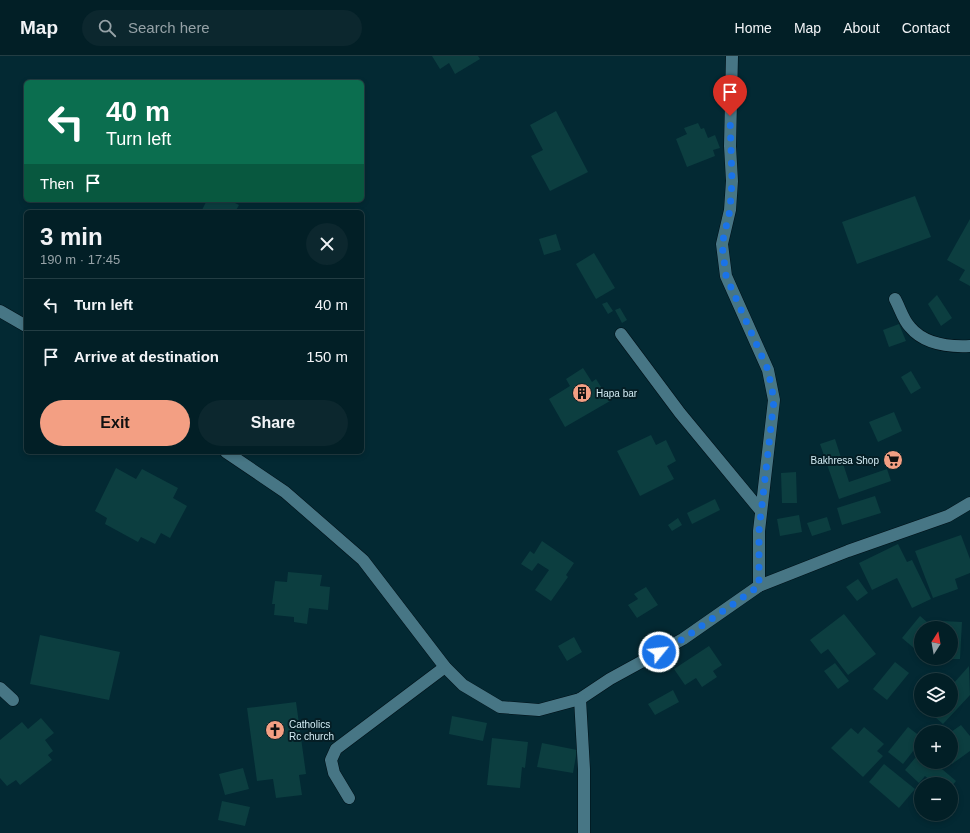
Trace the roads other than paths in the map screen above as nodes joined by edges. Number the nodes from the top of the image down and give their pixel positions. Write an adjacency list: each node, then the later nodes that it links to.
1 (732, 56): 9 (street)
2 (895, 299): 6 (street)
3 (0, 311): 4 (street)
4 (24, 325)
5 (620, 334): 9 (street)
6 (970, 346)
7 (229, 454): 11 (street)
8 (970, 503): 10 (street)
9 (761, 512): 10 (street)
10 (759, 586): 13 (street)
11 (445, 667): 13 (street); 15 (street)
12 (0, 688): 14 (street)
13 (580, 699): 16 (street)
14 (12, 700)
15 (349, 798)
16 (584, 833)

